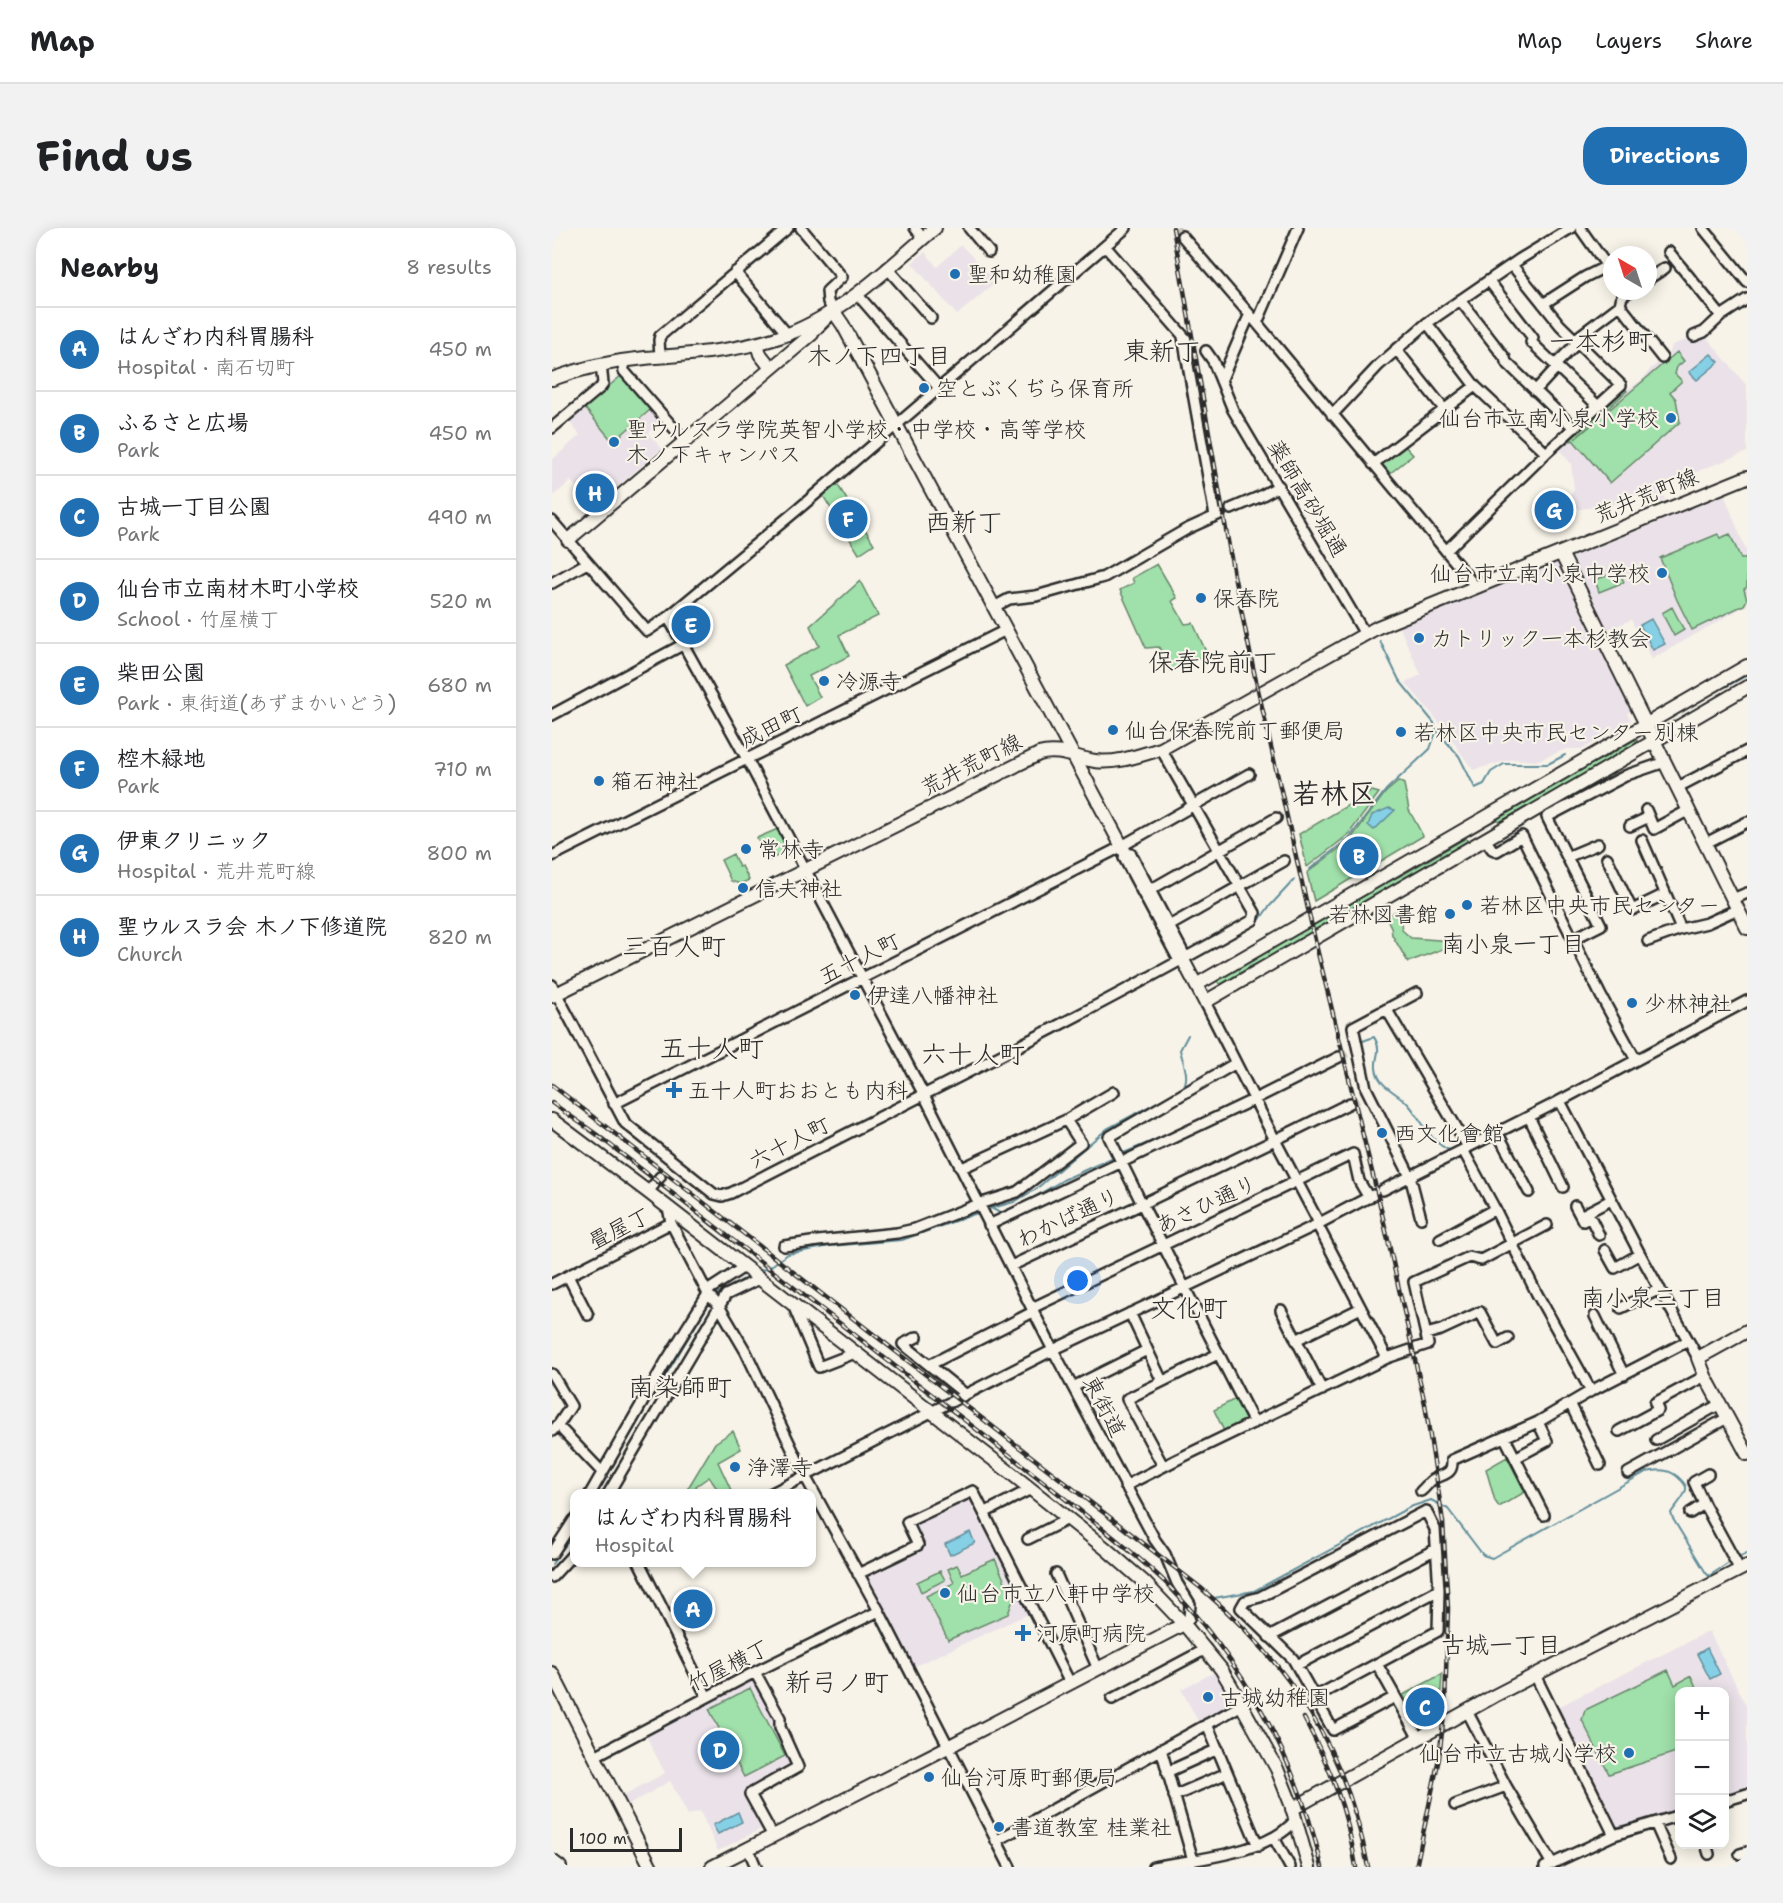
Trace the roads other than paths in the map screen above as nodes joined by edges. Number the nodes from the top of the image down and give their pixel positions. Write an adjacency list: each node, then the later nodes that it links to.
1 (788, 228): 20 (street)
2 (801, 228): 30 (street)
3 (915, 228): 12 (street)
4 (935, 228): 12 (street)
5 (969, 228): 14 (street)
6 (1126, 228): 13 (street)
7 (1298, 228): 34 (street)
8 (1571, 228): 16 (street)
9 (1580, 228): 28 (street)
10 (1703, 228): 19 (street)
11 (1182, 236): 31 (street)
12 (923, 238): 17 (street)
13 (1105, 246): 52 (street); 73 (street)
14 (989, 252)
15 (1669, 252): 32 (street)
16 (1512, 265): 22 (street); 28 (street)
17 (888, 268): 24 (street); 33 (street)
18 (1665, 268): 21 (street)
19 (1743, 270): 23 (street)
20 (735, 272): 37 (street); 43 (street)
21 (1657, 273)
22 (1489, 281): 26 (street); 47 (street)
23 (1747, 282)
24 (857, 294): 30 (street); 52 (street)
25 (1747, 299): 32 (street)
26 (1460, 300): 35 (street); 53 (street)
27 (1621, 300): 29 (street)
28 (1544, 304): 39 (street)
29 (1620, 305): 39 (street); 44 (street)
30 (834, 312): 36 (street); 37 (street); 57 (street)
31 (1249, 316): 34 (street); 50 (street)
32 (1721, 316): 38 (street)
33 (931, 318)
34 (1257, 323): 56 (street)
35 (1427, 323): 41 (street); 51 (street)
36 (812, 333): 48 (street)
37 (788, 334): 40 (street)
38 (1694, 336)
39 (1576, 341): 47 (street); 54 (street)
40 (757, 344): 43 (street); 48 (street)
41 (1396, 350): 55 (street); 56 (street)
42 (1206, 351): 50 (street, 薬師高砂堀通)
43 (660, 357): 45 (street)
44 (1662, 358)
45 (622, 362): 46 (street); 60 (street)
46 (601, 365): 49 (street); 58 (street)
47 (1556, 366): 53 (street); 54 (street)
48 (771, 368): 60 (street)
49 (552, 379)
50 (1221, 381): 64 (street, 薬師高砂堀通)
51 (1475, 386): 55 (street); 61 (street)
52 (939, 388): 57 (street)
53 (1535, 391): 59 (street)
54 (1598, 406): 59 (street)
55 (1444, 410): 62 (street)
56 (1332, 415): 62 (street)
57 (896, 424): 73 (street); 74 (street)
58 (552, 428)
59 (1574, 428): 61 (street)
60 (686, 441): 67 (street)
61 (1546, 453): 68 (street)
62 (1373, 464): 68 (street)
63 (1747, 477): 69 (street, 荒井荒町線)
64 (1279, 486): 65 (street); 76 (street, 薬師高砂堀通)
65 (1231, 509)
66 (552, 521): 67 (street)
67 (568, 540): 70 (street)
68 (1446, 551): 72 (street)
69 (1561, 553): 72 (street, 荒井荒町線); 81 (street)
70 (587, 563): 71 (street); 74 (street)
71 (552, 583)
72 (1476, 587): 76 (street, 荒井荒町線)
73 (994, 607): 75 (street)
74 (668, 617): 77 (street)
75 (1006, 630): 85 (street); 86 (street, 成田町)
76 (1365, 634): 83 (street, 荒井荒町線)
77 (684, 644): 80 (street); 86 (street)
78 (1747, 666): 81 (street)
79 (1747, 687): 82 (street)
80 (552, 715)
81 (1647, 724): 82 (street); 96 (street)
82 (1655, 740): 87 (street); 90 (street)
83 (1161, 748): 85 (street, 荒井荒町線); 92 (street, 六十人町)
84 (1747, 751): 89 (street)
85 (1074, 756): 102 (street); 108 (street, 荒井荒町線)
86 (747, 759): 104 (street, 成田町); 108 (street)
87 (1665, 762): 89 (street); 91 (street)
88 (1249, 774): 92 (street, 五十人町)
89 (1678, 787): 93 (street)
90 (1573, 788): 91 (street); 98 (street)
91 (1580, 800): 105 (street)
92 (1194, 806): 102 (street, 五十人町); 103 (street, 六十人町)
93 (1689, 810): 97 (street); 100 (street)
94 (1276, 818): 103 (street)
95 (1747, 822): 100 (street)
96 (1477, 824): 98 (street); 121 (street)
97 (1630, 826)
98 (1485, 839): 117 (street); 125 (street)
99 (1642, 840): 112 (street)
100 (1706, 843): 113 (street)
101 (1598, 844): 105 (street)
102 (1124, 850): 110 (street); 119 (street); 120 (street, 五十人町)
103 (1219, 851): 109 (street, 六十人町); 110 (street)
104 (552, 856)
105 (1568, 857): 117 (street)
106 (1607, 858): 112 (street)
107 (1284, 861): 109 (street)
108 (804, 871): 120 (street); 122 (street, 荒井荒町線)
109 (1239, 886): 114 (street); 119 (street, 六十人町)
110 (1150, 890): 114 (street)
111 (1747, 892): 113 (street)
112 (1665, 894): 116 (street)
113 (1736, 904): 115 (street); 116 (street)
114 (1169, 926): 119 (street)
115 (1747, 928)
116 (1681, 929): 118 (street)
117 (1573, 939): 128 (street)
118 (1648, 940)
119 (1183, 960): 121 (street); 131 (street, 六十人町)
120 (862, 979): 131 (street); 135 (street, 五十人町)
121 (1196, 985): 125 (street)
122 (554, 992): 135 (street)
123 (1417, 993): 126 (street)
124 (1747, 1001): 128 (street)
125 (1205, 1002): 129 (street)
126 (1387, 1010): 142 (street); 145 (street)
127 (1339, 1057): 132 (street)
128 (1636, 1060): 133 (street)
129 (1236, 1063): 132 (street); 143 (street)
130 (1114, 1092): 138 (street)
131 (924, 1095): 135 (street, 六十人町); 144 (street)
132 (1254, 1096): 141 (street); 143 (street)
133 (1560, 1101): 136 (street); 152 (street)
134 (1350, 1103): 141 (street, わかば通り)
135 (614, 1104)
136 (1529, 1117): 140 (street); 148 (street)
137 (552, 1120): 139 (street)
138 (1066, 1120): 144 (street); 154 (street)
139 (558, 1131): 150 (street)
140 (1497, 1132): 142 (street); 151 (street)
141 (1275, 1140): 147 (street); 153 (street, わかば通り)
142 (1465, 1149): 145 (street); 157 (street)
143 (1119, 1157): 153 (street); 160 (street)
144 (962, 1168): 154 (street)
145 (1410, 1176): 149 (street); 159 (street)
146 (660, 1177): 150 (street)
147 (1297, 1182): 162 (street); 162 (street, あさひ通り); 167 (street, あさひ通り)
148 (1563, 1187)
149 (1383, 1190)
150 (648, 1192): 156 (street)
151 (1529, 1192)
152 (1611, 1200): 158 (street); 170 (street)
153 (1142, 1204): 167 (street); 171 (street, わかば通り)
154 (979, 1205): 160 (street, 東街道); 168 (street)
155 (1575, 1206): 158 (street)
156 (668, 1208): 161 (street); 172 (street)
157 (1495, 1209): 165 (street); 166 (street)
158 (1581, 1216): 164 (street)
159 (1421, 1218)
160 (987, 1221): 171 (street, 東街道)
161 (671, 1224): 173 (street, 畳屋丁); 177 (street)
162 (1318, 1224): 175 (street); 180 (street)
163 (1547, 1225): 166 (street)
164 (1599, 1235)
165 (1440, 1239)
166 (1512, 1243): 188 (street); 206 (street)
167 (1164, 1245): 175 (street); 182 (street, あさひ通り)
168 (784, 1246)
169 (1605, 1250): 170 (street)
170 (1640, 1254): 176 (street)
171 (1011, 1266): 182 (street, 東街道)
172 (752, 1273): 177 (street); 178 (street); 179 (street)
173 (568, 1276): 174 (street, 畳屋丁); 185 (street)
174 (552, 1284)
175 (1185, 1287): 184 (street); 196 (street)
176 (1660, 1289): 181 (street); 192 (street)
177 (707, 1292): 179 (street); 223 (street)
178 (792, 1303): 195 (street); 195 (street)
179 (719, 1306): 226 (street); 229 (street)
180 (1361, 1308): 191 (street); 197 (street)
181 (1621, 1308)
182 (1033, 1310): 193 (street, 東街道); 199 (street, あさひ通り)
183 (1281, 1310): 191 (street)
184 (1130, 1313): 193 (street); 194 (street)
185 (588, 1315)
186 (1595, 1316): 201 (street)
187 (1747, 1331): 198 (street)
188 (1426, 1334): 190 (street); 197 (street)
189 (917, 1337): 199 (street)
190 (1508, 1338)
191 (1296, 1340): 205 (street)
192 (1688, 1341): 198 (street); 201 (street)
193 (1053, 1350): 204 (street, 東街道); 207 (street)
194 (1147, 1350): 203 (street); 204 (street)
195 (855, 1353): 210 (street)
196 (1218, 1354): 203 (street); 213 (street)
197 (1387, 1358): 205 (street)
198 (1698, 1358): 202 (street)
199 (929, 1365): 207 (street)
200 (552, 1375): 214 (street)
201 (1624, 1375): 206 (street)
202 (1705, 1376): 209 (street); 216 (street)
203 (1162, 1381): 222 (street)
204 (1073, 1387): 227 (street, 東街道)
205 (1322, 1390): 213 (street)
206 (1591, 1391): 208 (street)
207 (965, 1394): 210 (street)
208 (1570, 1403): 212 (street); 221 (street)
209 (1720, 1404): 211 (street); 218 (street)
210 (931, 1412): 226 (street); 232 (street)
211 (1727, 1418): 219 (street); 224 (street)
212 (1538, 1422): 217 (street); 220 (street)
213 (1254, 1423): 222 (street)
214 (552, 1431)
215 (563, 1431): 223 (street)
216 (1619, 1431)
217 (1505, 1438): 220 (street); 233 (street)
218 (1656, 1440)
219 (1747, 1454)
220 (1515, 1458): 238 (street)
221 (1600, 1465)
222 (1163, 1466): 227 (street)
223 (602, 1472): 228 (street)
224 (1628, 1473)
225 (1708, 1474): 235 (street)
226 (806, 1476): 230 (street); 231 (street)
227 (1125, 1486): 252 (street, 東街道)
228 (593, 1489)
229 (611, 1489)
230 (780, 1489)
231 (813, 1489)
232 (1031, 1490): 236 (street); 239 (street)
233 (1421, 1491)
234 (816, 1495): 247 (street)
235 (1704, 1504): 237 (street); 246 (street)
236 (984, 1513): 247 (street); 261 (street)
237 (1690, 1513)
238 (1544, 1515)
239 (1068, 1518): 241 (street); 252 (street)
240 (570, 1526): 243 (street)
241 (1028, 1539)
242 (1436, 1548): 250 (street); 253 (street); 253 (street)
243 (552, 1554)
244 (570, 1557): 249 (street)
245 (641, 1567): 262 (street)
246 (1744, 1568): 260 (street)
247 (858, 1574): 251 (street)
248 (1056, 1574): 257 (street)
249 (552, 1577)
250 (1439, 1590): 255 (street); 256 (street)
251 (879, 1611): 259 (street, 竹屋横丁); 270 (street)
252 (1184, 1624): 254 (street); 257 (street)
253 (1269, 1637): 256 (street)
254 (1206, 1649): 265 (street); 266 (street)
255 (1377, 1664): 263 (street); 264 (street)
256 (1297, 1665): 263 (street)
257 (1098, 1669): 261 (street)
258 (552, 1672): 273 (street)
259 (755, 1672): 262 (street, 竹屋横丁); 285 (street)
260 (1536, 1675): 267 (street); 284 (street)
261 (1070, 1683): 270 (street)
262 (707, 1697): 273 (street, 竹屋横丁)
263 (1315, 1697): 264 (street)
264 (1395, 1697): 269 (street)
265 (1112, 1699)
266 (1242, 1705): 268 (street); 281 (street)
267 (1467, 1711): 269 (street); 276 (street)
268 (1207, 1724): 271 (street); 272 (street)
269 (1419, 1737): 281 (street)
270 (947, 1747): 285 (street); 287 (street)
271 (1161, 1749): 274 (street); 287 (street)
272 (1218, 1749): 274 (street); 275 (street)
273 (595, 1756): 297 (street)
274 (1167, 1772): 278 (street)
275 (1227, 1773): 278 (street); 288 (street)
276 (1506, 1786): 280 (street); 295 (street)
277 (1747, 1794): 279 (street)
278 (1174, 1796): 293 (street)
279 (1729, 1800)
280 (1455, 1805)
281 (1294, 1814): 286 (street); 303 (street)
282 (1675, 1817): 283 (street)
283 (1655, 1823): 284 (street); 292 (street)
284 (1614, 1835): 295 (street)
285 (773, 1836): 289 (street)
286 (1274, 1838): 288 (street); 302 (street)
287 (996, 1841): 300 (street)
288 (1258, 1846): 293 (street)
289 (748, 1848): 298 (street); 299 (street)
290 (1707, 1849): 291 (street)
291 (1709, 1854)
292 (1671, 1859)
293 (1193, 1860): 301 (street)
294 (552, 1862): 296 (street)
295 (1554, 1865)
296 (560, 1867)
297 (651, 1867)
298 (712, 1867)
299 (756, 1867)
300 (1010, 1867)
301 (1153, 1867)
302 (1290, 1867)
303 (1309, 1867)

